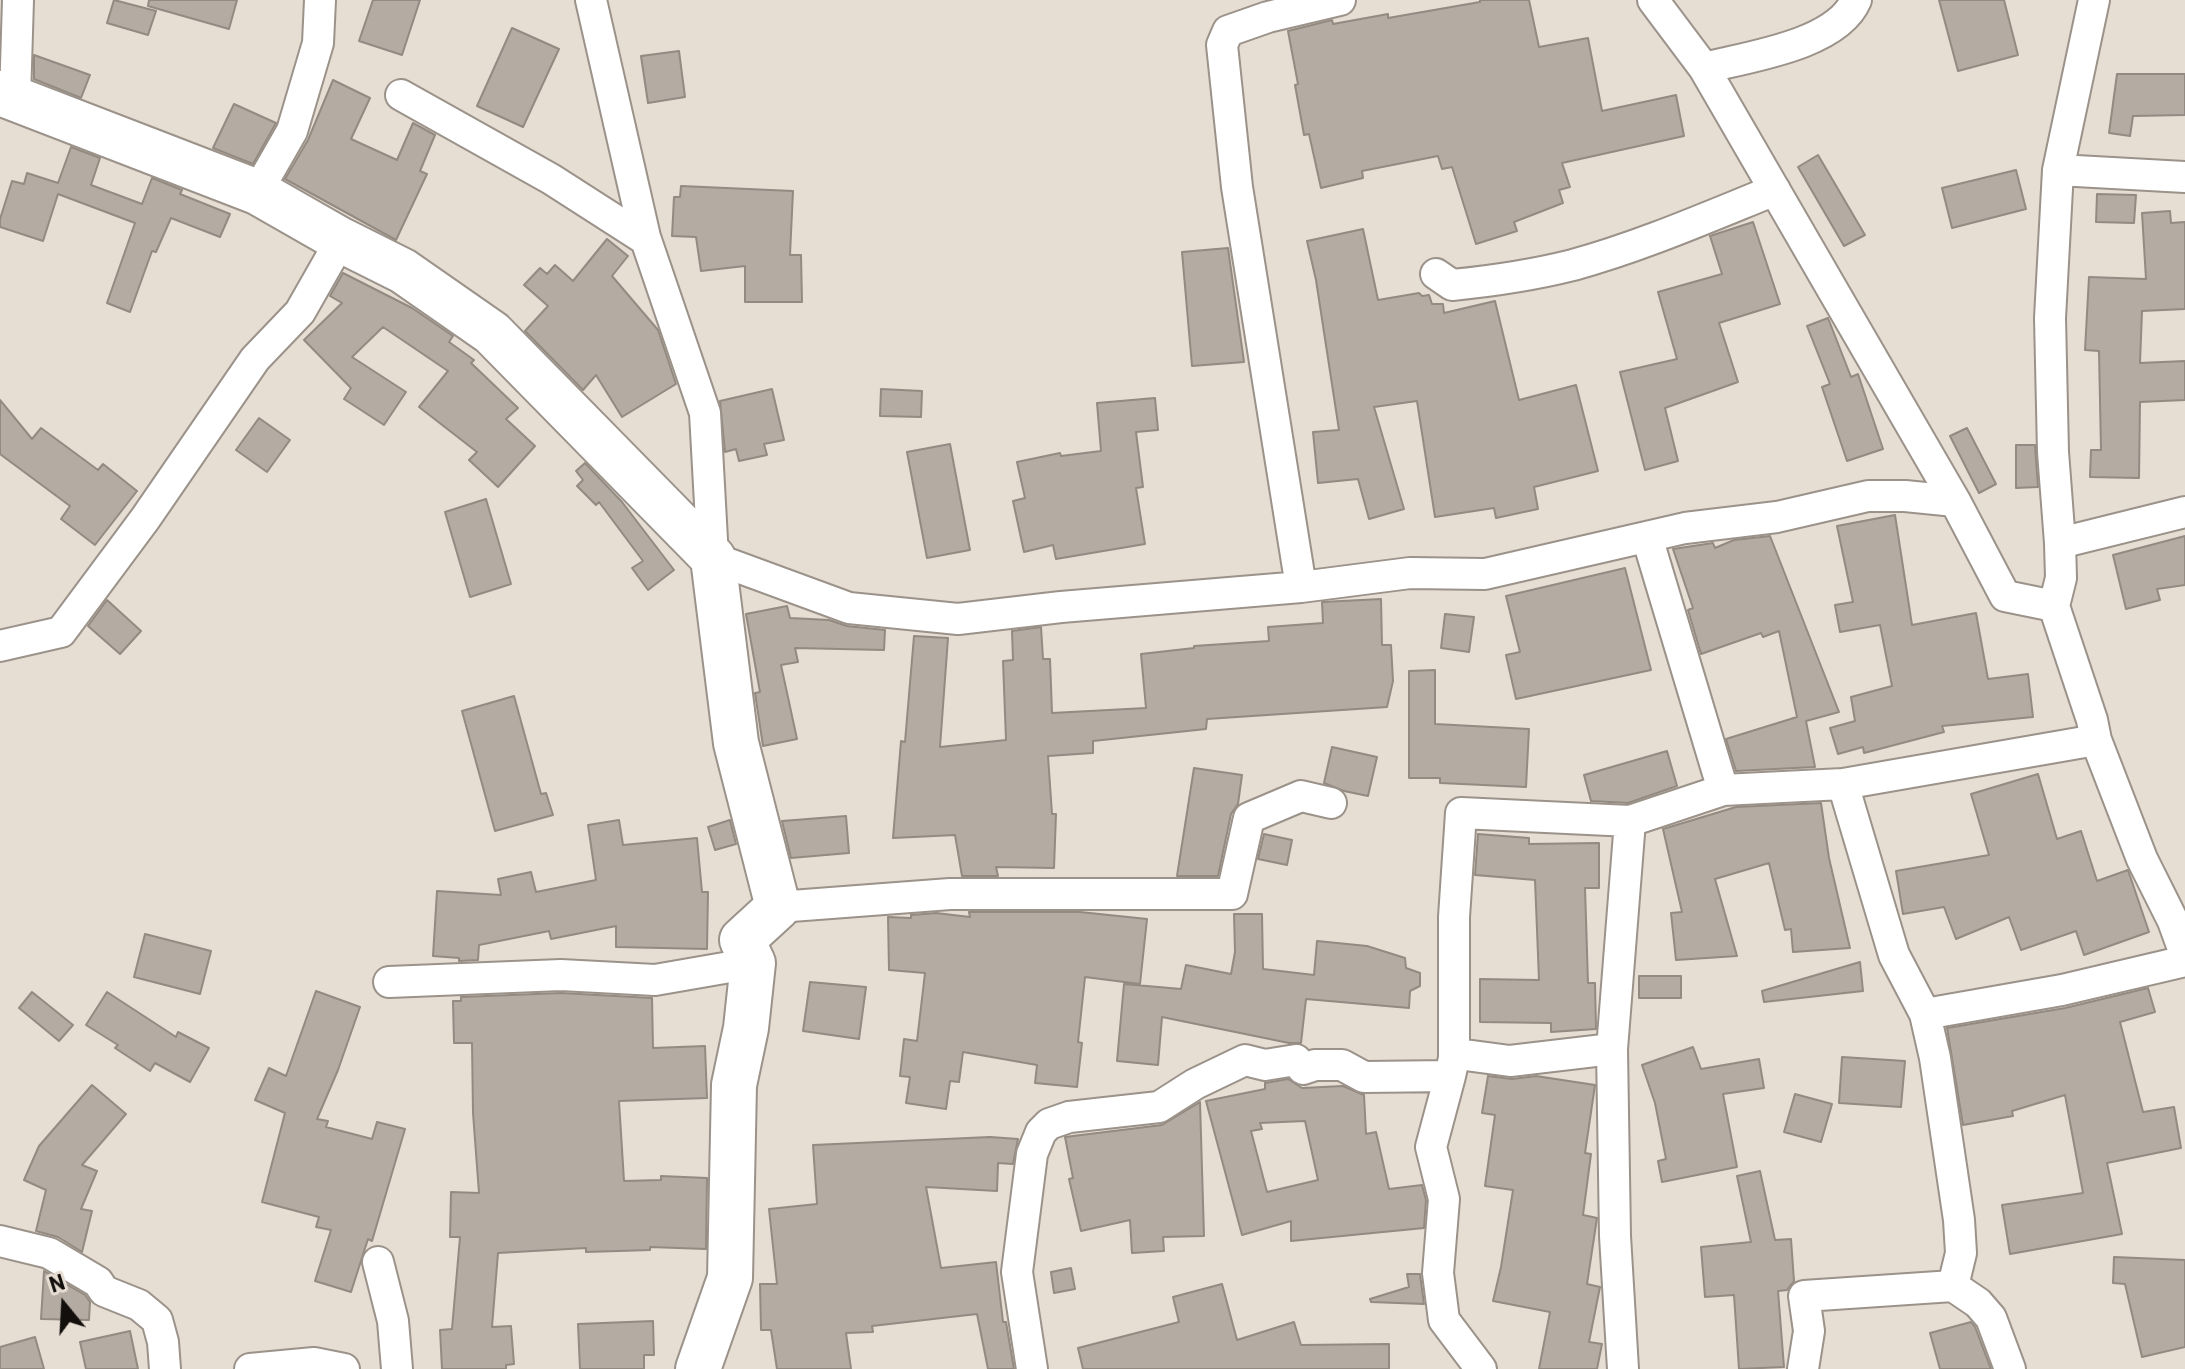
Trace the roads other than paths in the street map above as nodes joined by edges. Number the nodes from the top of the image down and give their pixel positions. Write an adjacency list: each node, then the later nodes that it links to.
1 (18, 0): 10 (street)
2 (320, 0): 14 (street)
3 (591, 0): 16 (street)
4 (1340, 0): 23 (street)
5 (1653, 0): 8 (street)
6 (1856, 0): 8 (street)
7 (2094, 0): 11 (street)
8 (1704, 68): 13 (street)
9 (401, 95): 16 (street)
10 (7, 96): 14 (street)
11 (2058, 170): 12 (street); 21 (street)
12 (2185, 177)
13 (1775, 190): 17 (street); 18 (street)
14 (257, 192): 15 (street)
15 (341, 240): 22 (street); 25 (street)
16 (646, 240): 22 (street)
17 (1436, 274)
18 (1955, 501): 20 (street); 24 (street)
19 (2185, 512): 21 (street)
20 (1647, 537): 23 (street); 28 (street)
21 (2060, 543): 24 (street)
22 (713, 558): 23 (street); 31 (street)
23 (1301, 587)
24 (2054, 606): 26 (street)
25 (0, 646)
26 (2096, 740): 27 (street); 32 (street)
27 (1843, 784): 28 (street); 36 (street)
28 (1723, 790): 30 (street)
29 (1331, 803): 31 (street)
30 (1630, 821): 37 (street); 38 (street)
31 (778, 907): 34 (street)
32 (2185, 954)
33 (2185, 961): 36 (street)
34 (753, 963): 35 (street); 46 (street)
35 (389, 982)
36 (1925, 1014): 41 (street)
37 (1612, 1049): 38 (street); 49 (street)
38 (1452, 1067): 47 (street); 48 (street)
39 (0, 1241): 43 (street)
40 (378, 1262): 42 (street)
41 (1953, 1286): 50 (street); 51 (street)
42 (393, 1368)
43 (165, 1369)
44 (250, 1369): 45 (street)
45 (344, 1369)
46 (698, 1369)
47 (1032, 1369)
48 (1481, 1369)
49 (1623, 1369)
50 (1803, 1369)
51 (2010, 1369)

